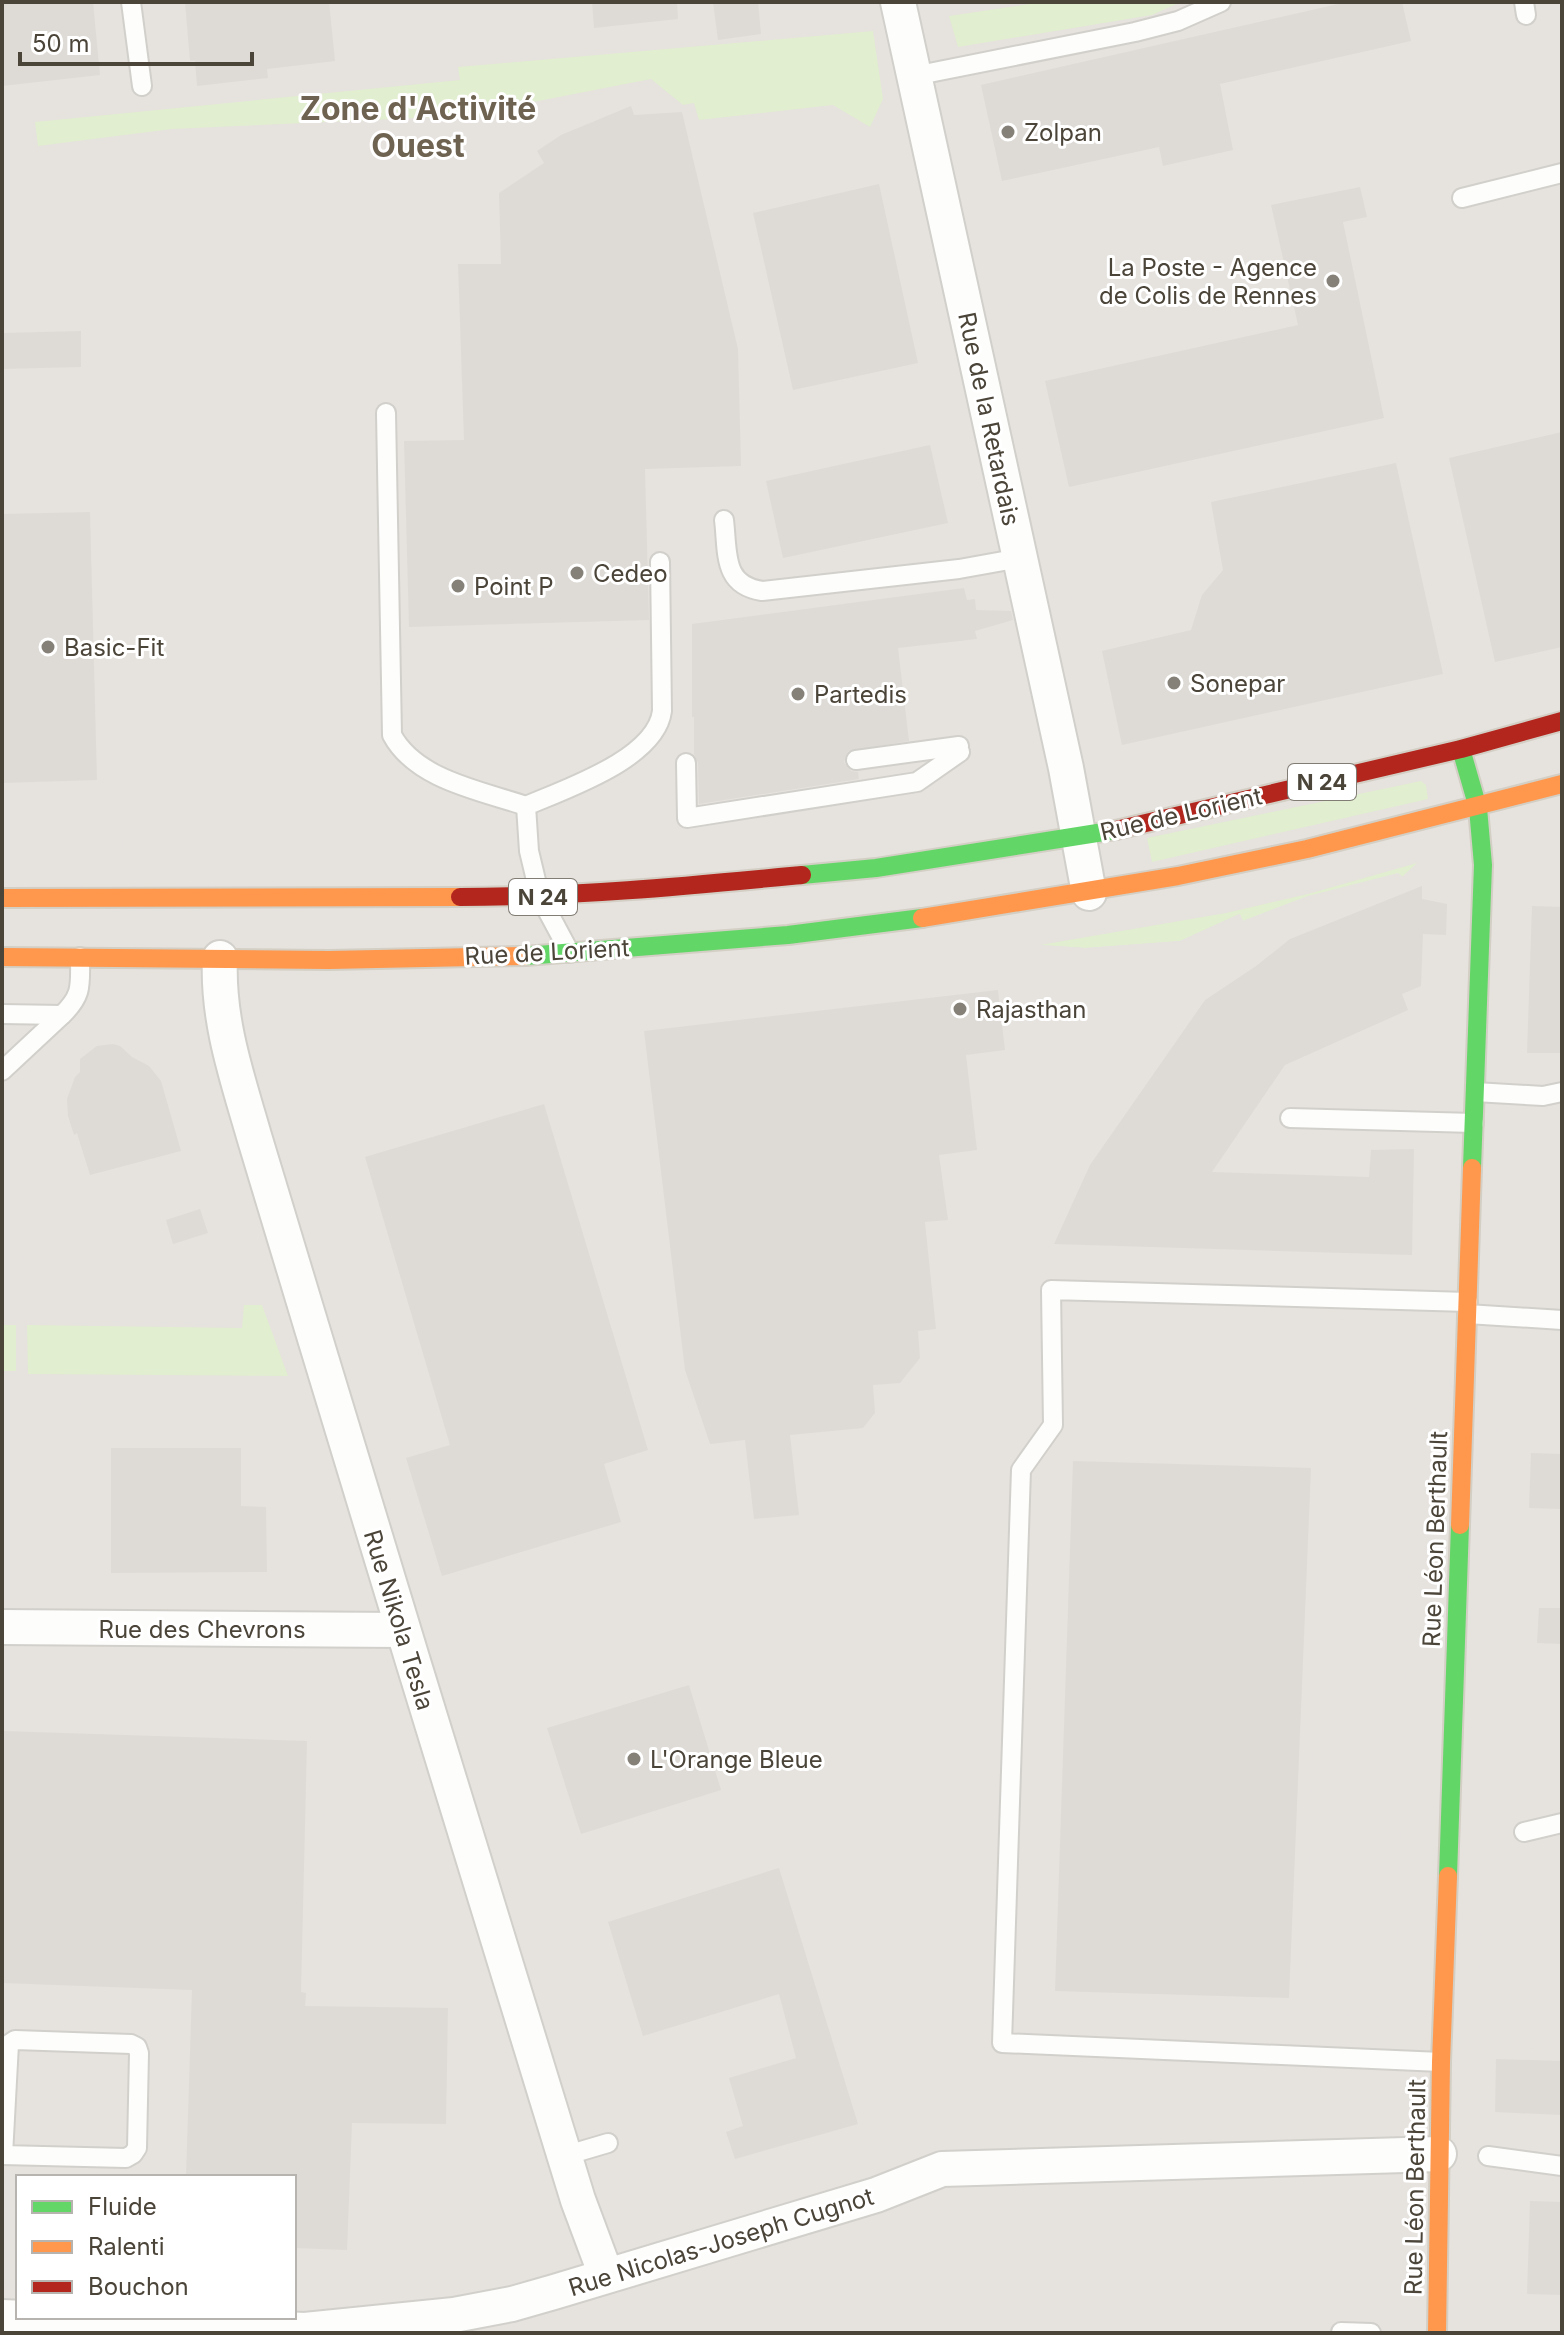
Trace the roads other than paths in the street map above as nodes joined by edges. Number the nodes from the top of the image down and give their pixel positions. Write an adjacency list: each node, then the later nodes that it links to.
1 (131, 2): 5 (lane)
2 (898, 2): 4 (street, Rue de la Retardais)
3 (1221, 2): 4 (lane)
4 (914, 76): 10 (street, Rue de la Retardais)
5 (142, 86)
6 (1562, 173): 7 (lane)
7 (1462, 198)
8 (386, 413): 17 (lane)
9 (724, 520): 10 (lane)
10 (1020, 558): 19 (street, Rue de la Retardais)
11 (660, 562): 17 (lane)
12 (1562, 721): 13 (main road, Rue de Lorient / N 24)
13 (1461, 749): 18 (main road, Rue Léon Berthault); 19 (main road, Rue de Lorient / N 24)
14 (856, 760): 15 (lane)
15 (686, 763)
16 (1562, 784): 18 (main road, Rue de Lorient)
17 (526, 806): 21 (lane)
18 (1478, 808): 20 (main road, Rue de Lorient); 30 (main road, Rue Léon Berthault)
19 (1080, 837): 20 (street, Rue de Lorient); 21 (main road, Rue de Lorient / N 24)
20 (1089, 893): 23 (main road, Rue de Lorient)
21 (540, 897): 22 (main road, Rue de Lorient / N 24); 23 (lane)
22 (2, 898)
23 (570, 953): 26 (main road, Rue de Lorient)
24 (2, 957): 25 (main road, Rue de Lorient)
25 (80, 957): 26 (main road, Rue de Lorient); 28 (lane)
26 (220, 958): 37 (street, Rue Nikola Tesla)
27 (2, 1014): 28 (lane)
28 (62, 1015): 29 (lane)
29 (2, 1071)
30 (1475, 1092): 31 (lane); 33 (main road, Rue Léon Berthault)
31 (1562, 1092)
32 (1290, 1118): 33 (lane)
33 (1474, 1123): 34 (main road, Rue Léon Berthault)
34 (1467, 1308): 35 (lane); 40 (main road, Rue Léon Berthault); 40 (lane)
35 (1562, 1320)
36 (2, 1627): 37 (street, Rue des Chevrons)
37 (402, 1630): 44 (street, Rue Nikola Tesla)
38 (1562, 1823): 39 (lane)
39 (1524, 1832)
40 (1441, 2062): 42 (main road, Rue Léon Berthault)
41 (608, 2143): 44 (lane)
42 (1439, 2154): 47 (street, Rue Nicolas-Joseph Cugnot); 51 (main road, Rue Léon Berthault)
43 (3, 2155): 43 (lane)
44 (564, 2156): 47 (street, Rue Nikola Tesla)
45 (1488, 2156): 46 (lane)
46 (1562, 2166)
47 (606, 2275): 48 (street, Rue Nicolas-Joseph Cugnot)
48 (49, 2319)
49 (1341, 2332): 50 (lane)
50 (1371, 2333)
51 (1437, 2333)

